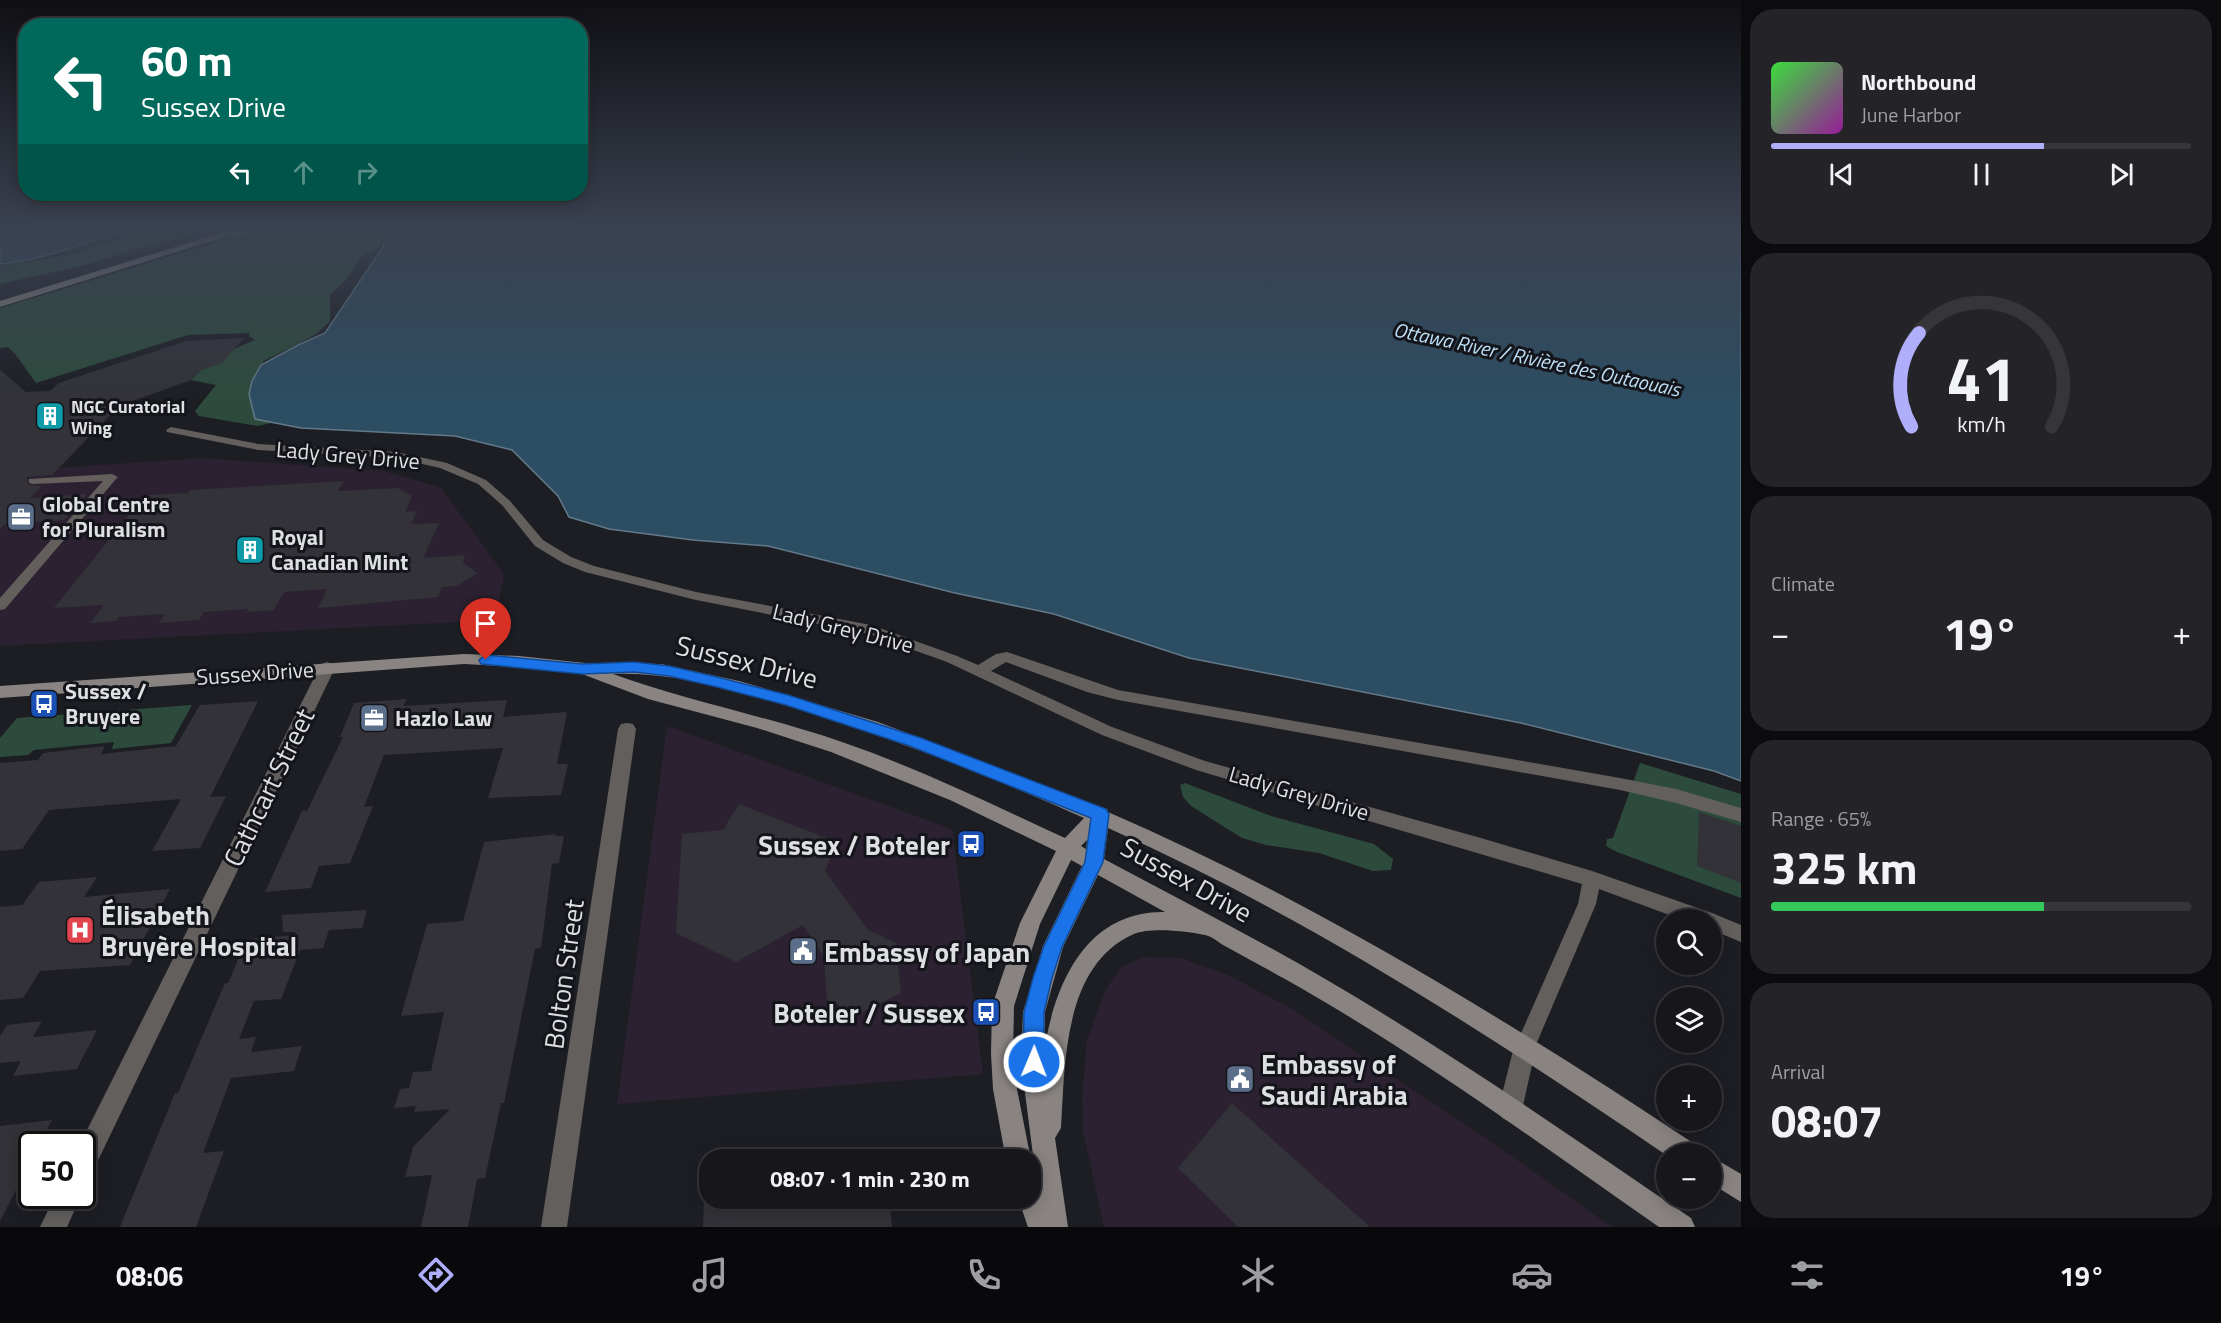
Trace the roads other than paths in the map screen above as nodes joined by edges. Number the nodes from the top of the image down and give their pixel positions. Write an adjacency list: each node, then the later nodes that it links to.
1 (60, 286): 2 (main road)
2 (0, 304)
3 (171, 430): 8 (lane, Lady Grey Drive)
4 (33, 481): 5 (lane)
5 (0, 606)
6 (327, 668): 7 (main road, Sussex Drive); 9 (main road, Sussex Drive); 22 (street, Cathcart Street)
7 (582, 669): 11 (main road, Sussex Drive); 13 (main road, Sussex Drive)
8 (979, 672): 12 (lane); 15 (lane, Lady Grey Drive)
9 (0, 692)
10 (627, 729): 31 (street, Bolton Street)
11 (1100, 814): 13 (main road); 14 (main road); 20 (main road, Sussex Drive)
12 (1741, 815)
13 (1067, 848): 14 (main road, Sussex Drive); 24 (main road)
14 (1094, 862): 18 (main road, Sussex Drive); 25 (main road)
15 (1592, 879): 16 (lane, Lady Grey Drive); 20 (lane)
16 (1678, 909)
17 (1722, 926): 19 (lane, Lady Grey Drive)
18 (1214, 927): 21 (main road, Sussex Drive); 25 (main road)
19 (1741, 934)
20 (1525, 1047): 21 (street); 23 (main road, Sussex Drive)
21 (1510, 1110): 34 (main road, Sussex Drive)
22 (96, 1138)
23 (1670, 1143)
24 (1017, 1149)
25 (1046, 1158): 33 (main road)
26 (1722, 1177): 27 (main road)
27 (1741, 1189)
28 (61, 1209): 30 (street)
29 (1035, 1209): 32 (main road)
30 (52, 1227)
31 (554, 1227)
32 (1041, 1227)
33 (1055, 1227)
34 (1682, 1227)

